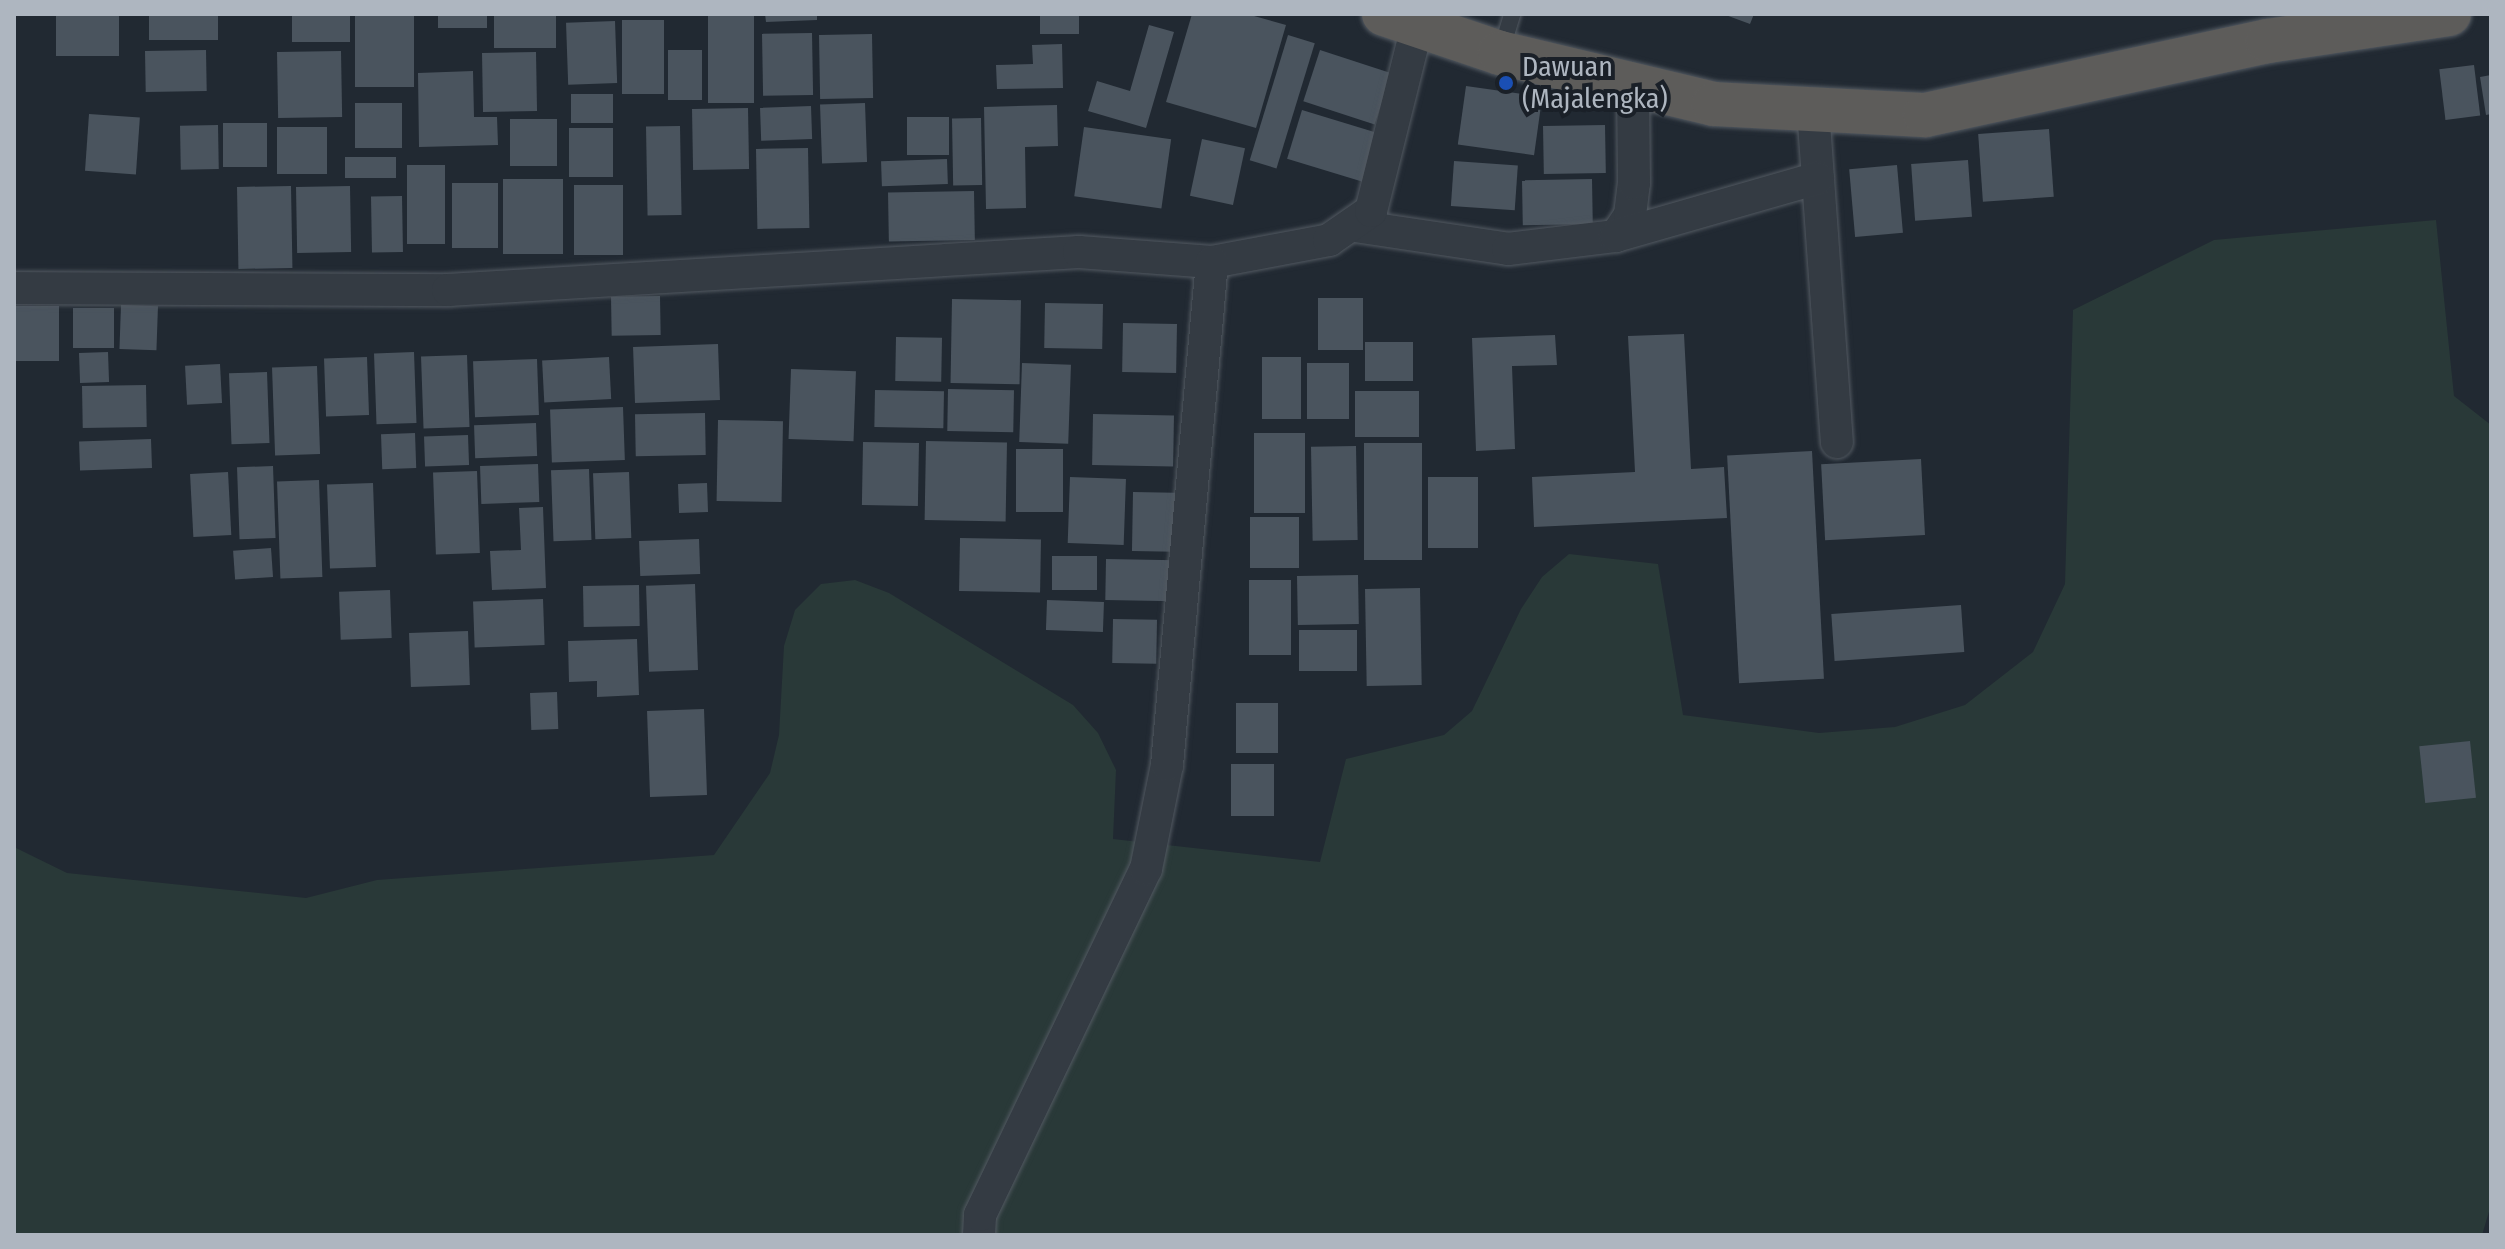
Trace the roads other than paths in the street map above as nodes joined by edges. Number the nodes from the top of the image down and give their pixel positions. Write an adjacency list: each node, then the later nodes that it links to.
1 (2449, 14): 5 (highway)
2 (1400, 20): 3 (highway); 7 (street)
3 (1506, 33): 4 (highway)
4 (1633, 87): 5 (highway); 8 (street)
5 (1813, 109): 6 (street)
6 (1818, 178): 8 (street); 11 (street)
7 (1355, 226): 8 (street); 9 (street)
8 (1616, 236)
9 (1212, 262): 10 (street); 12 (street)
10 (14, 288)
11 (1837, 442)
12 (979, 1235)

